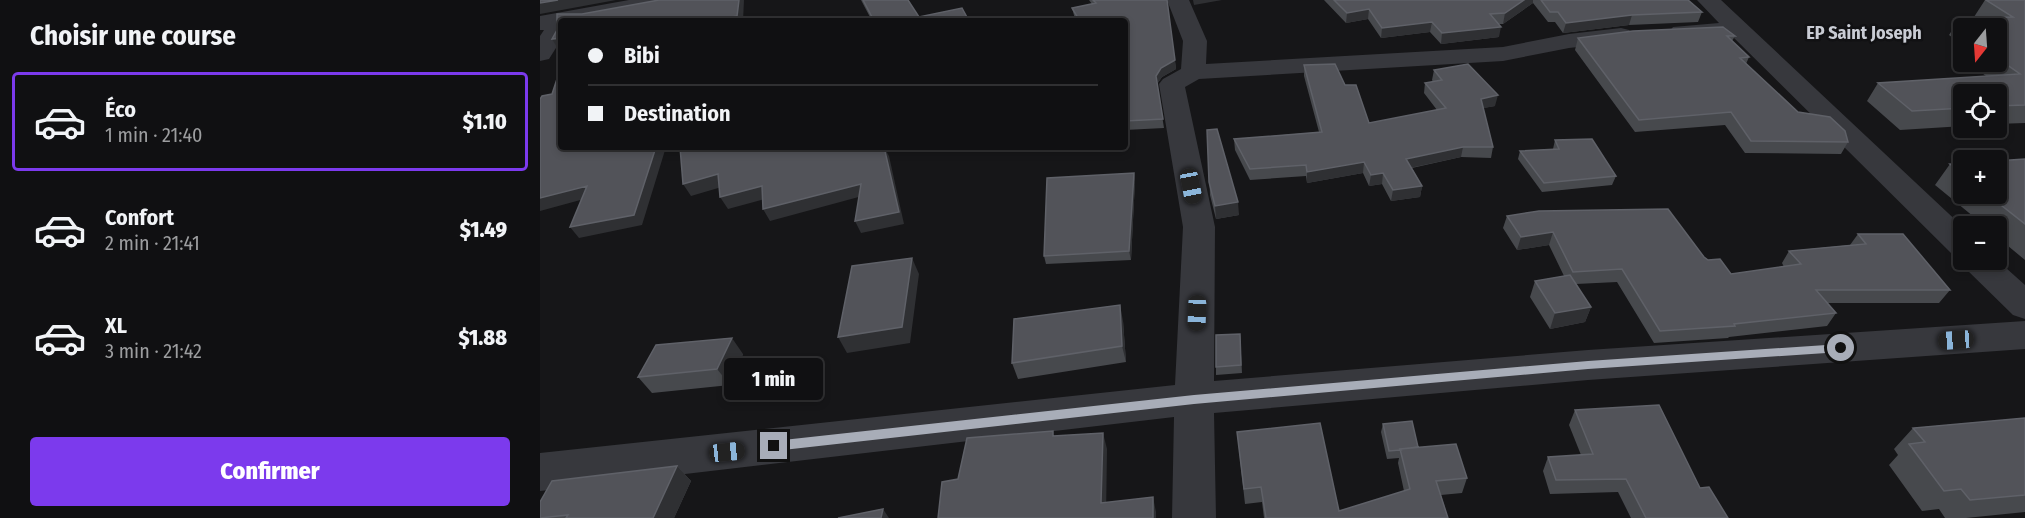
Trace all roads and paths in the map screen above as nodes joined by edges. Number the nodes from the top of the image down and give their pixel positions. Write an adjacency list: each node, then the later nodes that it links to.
1 (665, 0): 4 (street)
2 (1178, 0): 9 (street)
3 (1708, 0): 7 (street)
4 (567, 18)
5 (558, 20): 6 (street)
6 (540, 23): 8 (street)
7 (1738, 29): 9 (street); 10 (street)
8 (540, 54)
9 (1193, 72): 14 (street)
10 (1953, 236)
11 (1987, 270): 12 (street)
12 (2025, 306)
13 (2025, 335): 14 (street)
14 (1194, 399): 15 (street); 16 (street)
15 (540, 472)
16 (1194, 518)

